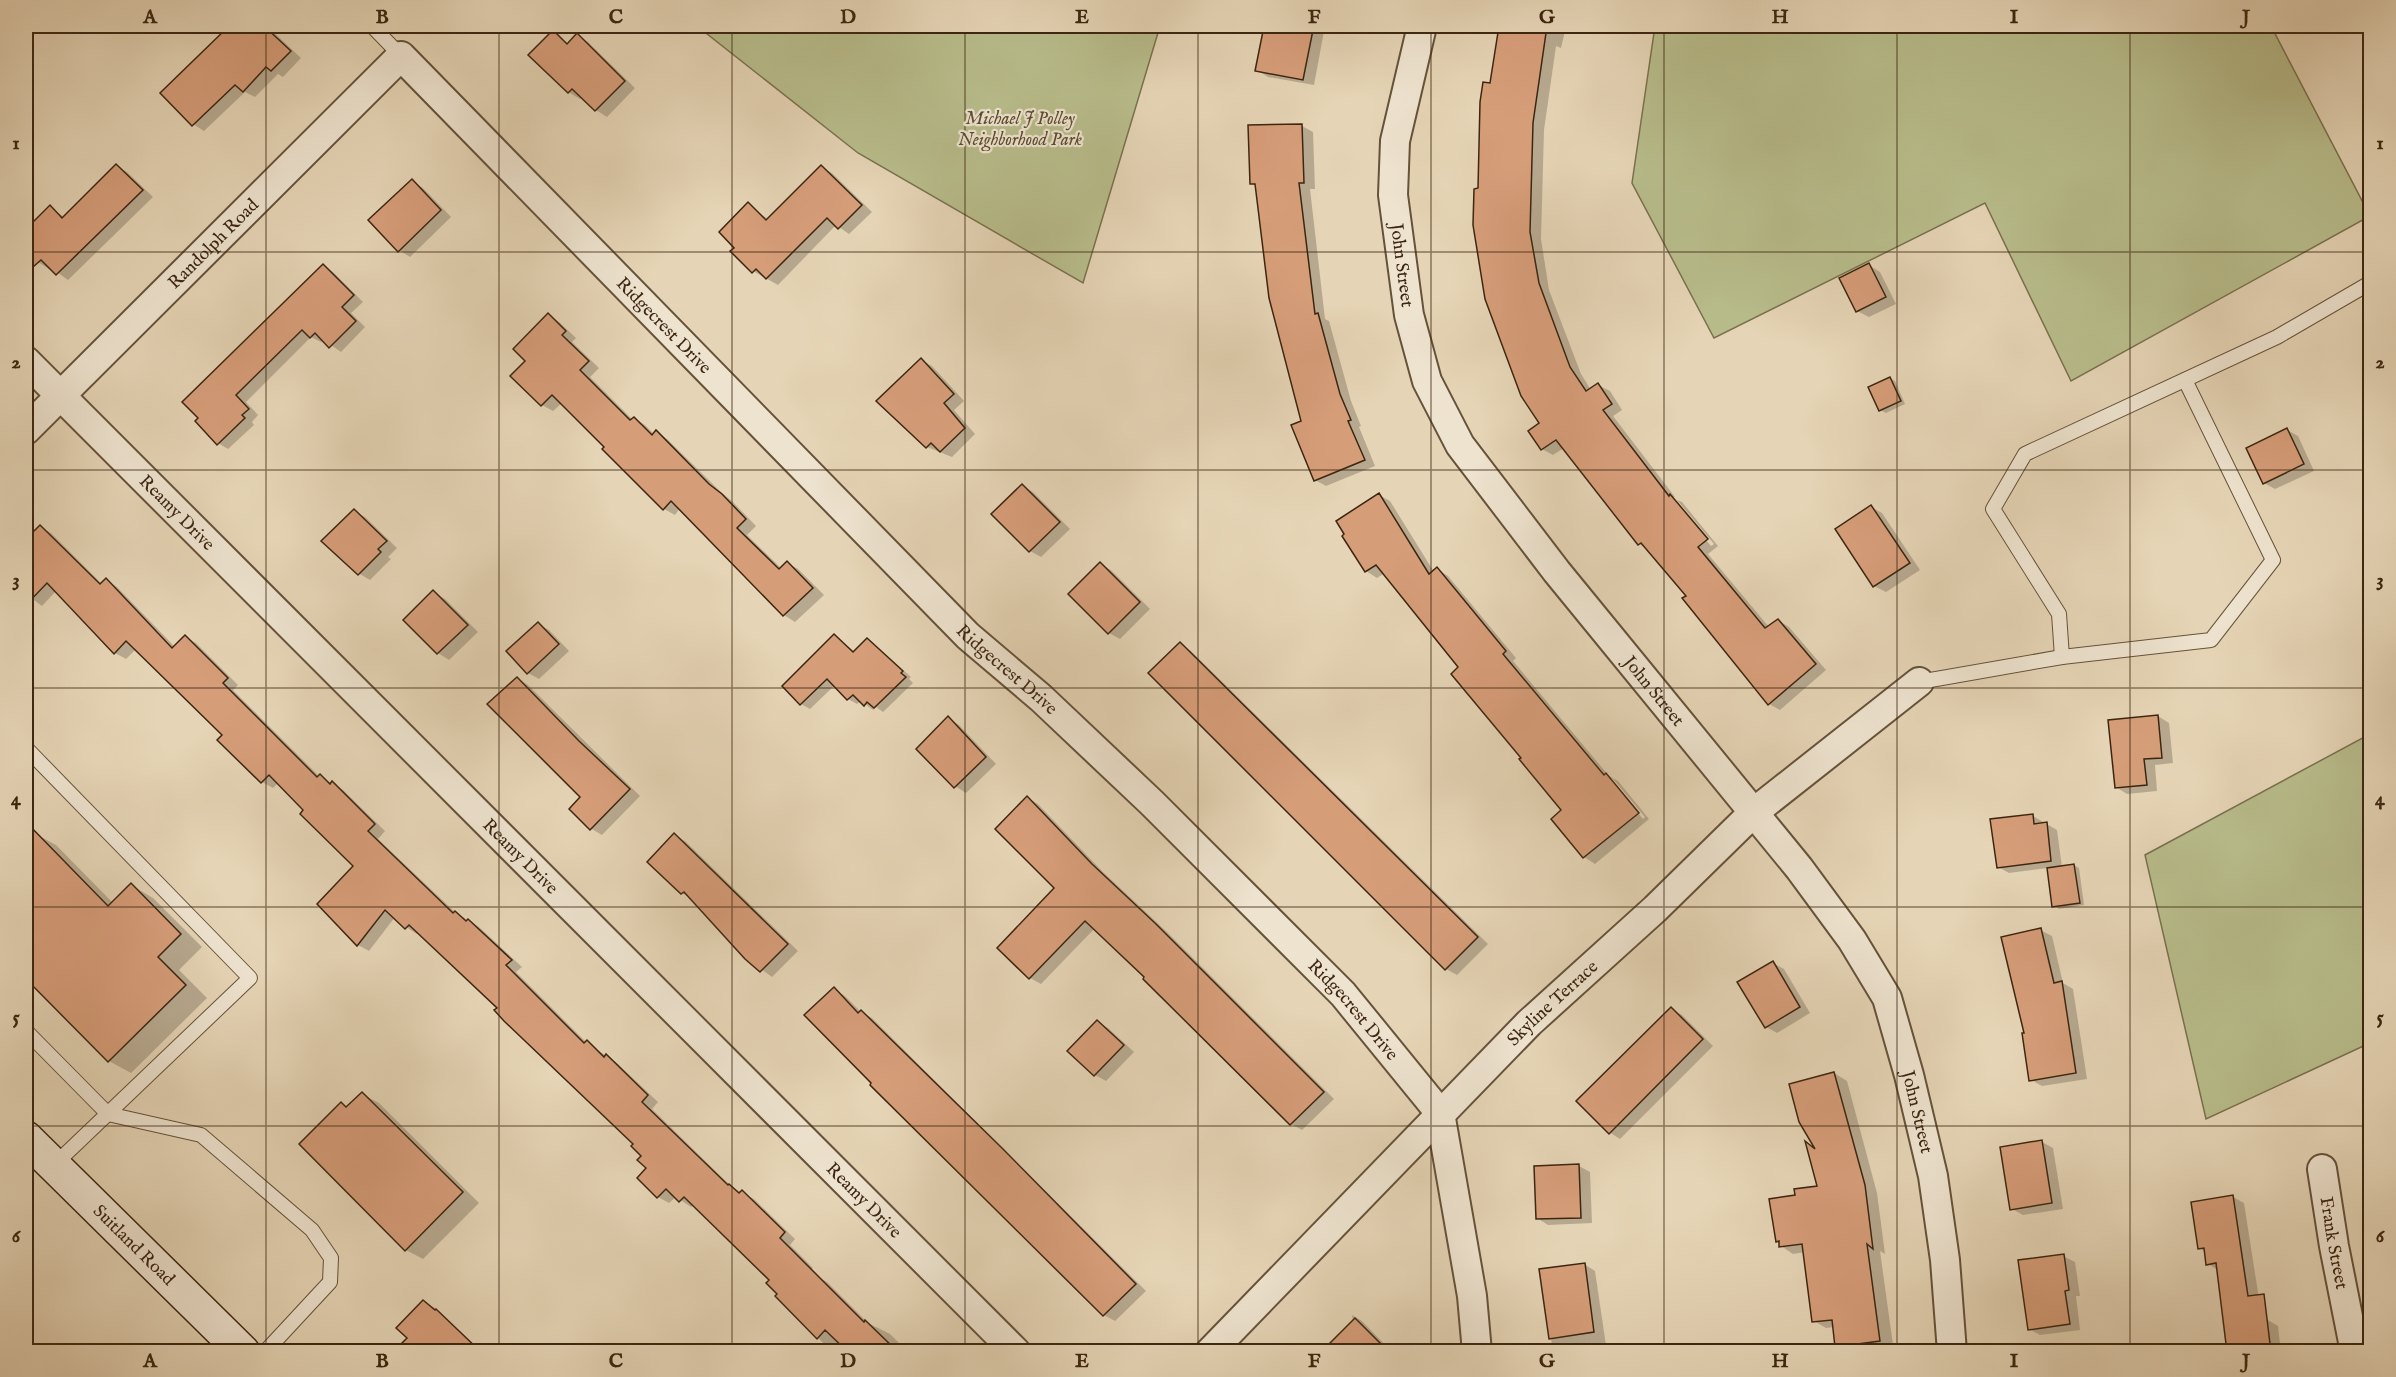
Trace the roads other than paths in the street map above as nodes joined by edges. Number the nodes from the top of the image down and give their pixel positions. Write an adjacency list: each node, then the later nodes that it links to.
1 (372, 26): 3 (lane)
2 (1422, 26): 12 (street, John Street)
3 (400, 56): 7 (street, Randolph Road); 14 (street, Ridgecrest Drive)
4 (2370, 283): 6 (lane)
5 (26, 361): 7 (street, Reamy Drive)
6 (2185, 380): 9 (lane); 9 (lane)
7 (61, 396): 8 (street, Randolph Road); 21 (street, Reamy Drive)
8 (26, 430)
9 (2062, 657): 10 (lane)
10 (1919, 682): 12 (street, Skyline Terrace)
11 (26, 749): 15 (lane)
12 (1753, 813): 14 (street, Skyline Terrace); 24 (street, John Street)
13 (26, 1031): 15 (lane)
14 (1440, 1113): 22 (street, Skyline Terrace); 23 (street, Ridgecrest Drive)
15 (108, 1114): 17 (lane); 20 (lane)
16 (26, 1138): 17 (main road, Suitland Road)
17 (54, 1166): 19 (main road, Suitland Road)
18 (2322, 1169): 25 (street, Frank Street)
19 (243, 1352)
20 (265, 1352)
21 (1016, 1352)
22 (1210, 1352)
23 (1477, 1352)
24 (1952, 1352)
25 (2355, 1352)

